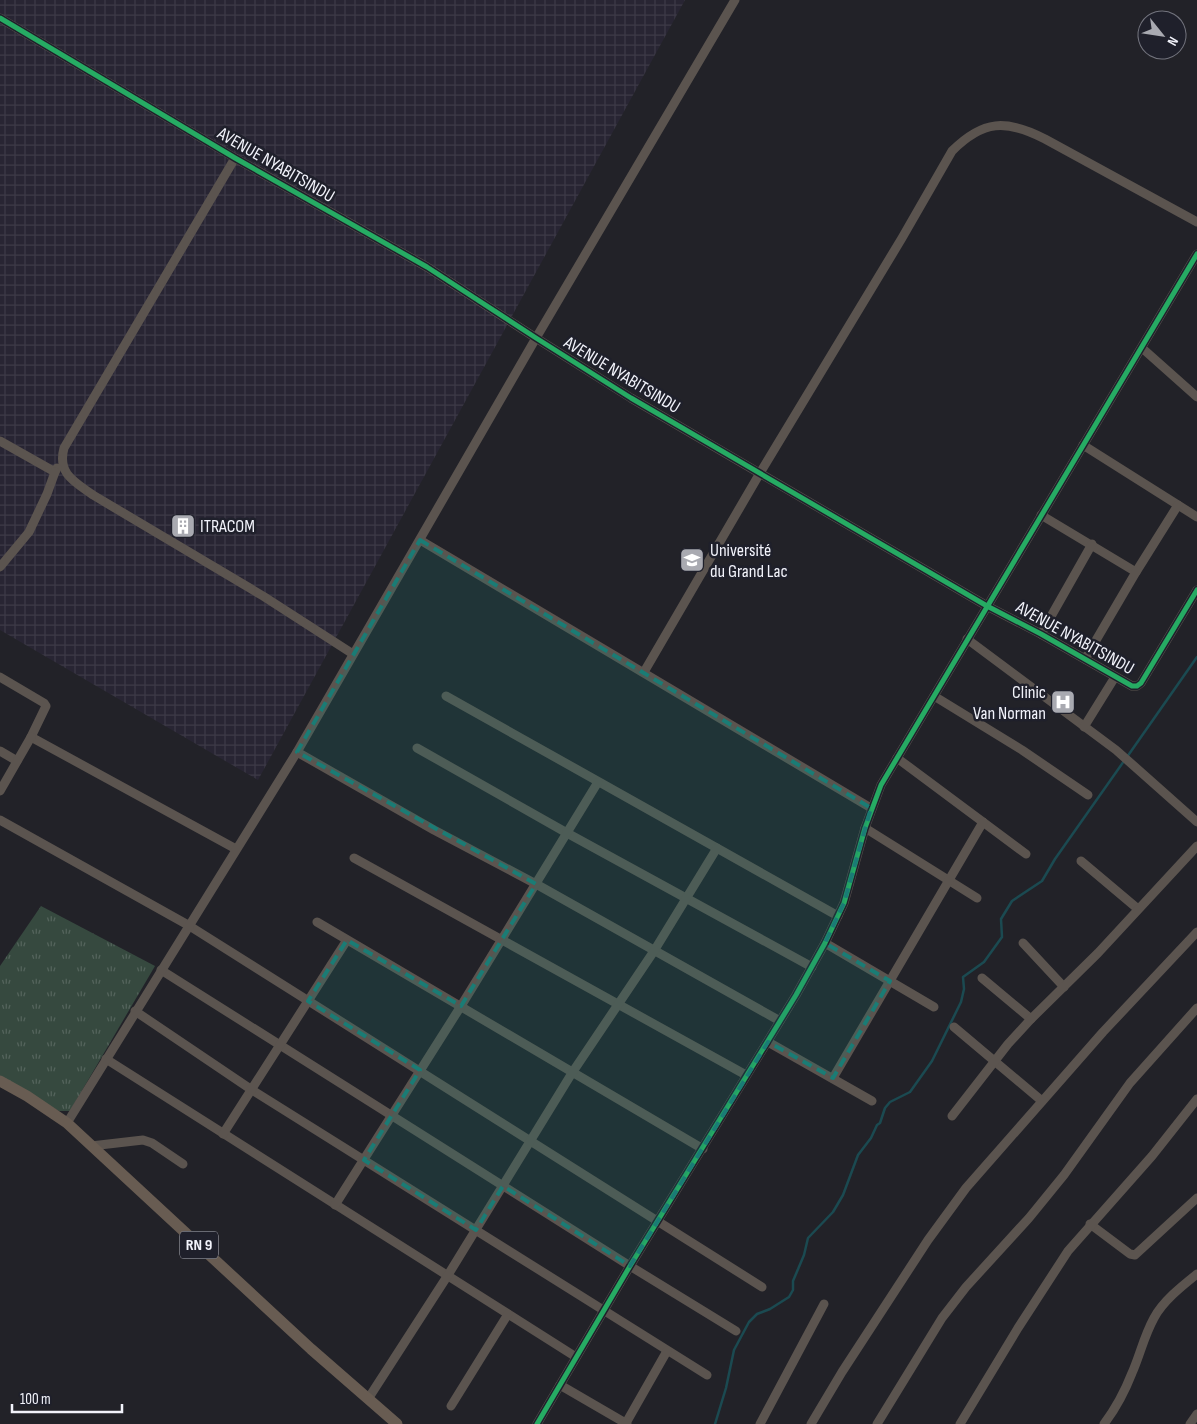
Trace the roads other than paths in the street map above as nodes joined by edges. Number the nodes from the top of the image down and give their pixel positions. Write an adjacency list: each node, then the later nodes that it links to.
1 (735, 0): 6 (street)
2 (0, 18): 3 (street, AVENUE NYABITSINDU)
3 (235, 158): 6 (street, AVENUE NYABITSINDU); 11 (street)
4 (1197, 222): 13 (street)
5 (1197, 254): 7 (street)
6 (536, 338): 13 (street, AVENUE NYABITSINDU); 17 (street)
7 (1142, 348): 8 (street); 10 (street)
8 (1197, 396)
9 (0, 441): 12 (street)
10 (1083, 445): 14 (street); 15 (street)
11 (62, 459): 12 (street); 25 (street)
12 (55, 472): 19 (street)
13 (760, 473): 22 (street, AVENUE NYABITSINDU); 27 (street)
14 (1178, 505): 16 (street); 20 (street)
15 (1041, 515): 18 (street); 22 (street)
16 (1197, 517)
17 (420, 540): 25 (street); 27 (street)
18 (1092, 544): 20 (street); 23 (street)
19 (0, 566)
20 (1136, 572): 26 (street)
21 (1197, 590): 29 (street, AVENUE NYABITSINDU)
22 (987, 606): 23 (street, AVENUE NYABITSINDU); 24 (street)
23 (1041, 634): 26 (street, AVENUE NYABITSINDU)
24 (967, 639): 31 (street); 32 (street)
25 (354, 654): 36 (street)
26 (1084, 660): 29 (street, AVENUE NYABITSINDU)
27 (644, 672): 42 (street)
28 (0, 677): 33 (street)
29 (1115, 677): 32 (street)
30 (446, 696): 39 (street)
31 (934, 696): 37 (street); 41 (street)
32 (1084, 727): 45 (street)
33 (31, 736): 38 (street); 50 (street)
34 (417, 748): 47 (street)
35 (0, 751): 38 (street)
36 (297, 752): 50 (street); 55 (street)
37 (896, 758): 42 (street); 44 (street)
38 (17, 760): 40 (street)
39 (598, 782): 47 (street); 49 (street)
40 (0, 791)
41 (1088, 795)
42 (871, 808): 46 (street)
43 (0, 820): 61 (street)
44 (983, 822): 51 (street); 54 (street)
45 (1197, 822)
46 (865, 828): 54 (street); 59 (street)
47 (567, 833): 55 (street); 56 (street)
48 (1197, 846): 58 (street)
49 (717, 848): 56 (street); 59 (street)
50 (236, 849): 61 (street)
51 (1026, 854)
52 (354, 858): 64 (street)
53 (1081, 861): 58 (street)
54 (948, 880): 57 (street); 71 (street)
55 (536, 884): 64 (street); 67 (street)
56 (687, 898): 67 (street); 68 (street)
57 (977, 898)
58 (1138, 909): 72 (street)
59 (838, 916): 65 (street)
60 (317, 922): 63 (street)
61 (188, 925): 69 (street); 73 (street)
62 (1197, 932): 93 (street)
63 (347, 940): 73 (street); 75 (street)
64 (502, 940): 74 (street); 75 (street)
65 (825, 943): 68 (street); 71 (street)
66 (1023, 943): 72 (street)
67 (654, 951): 74 (street); 80 (street)
68 (812, 967): 80 (street)
69 (161, 970): 78 (street); 83 (street)
70 (982, 978): 79 (street)
71 (890, 981): 76 (street); 89 (street)
72 (1064, 988): 79 (street)
73 (308, 1001): 83 (street); 86 (street)
74 (619, 1004): 87 (street); 88 (street)
75 (461, 1006): 86 (street); 87 (street)
76 (934, 1007)
77 (1197, 1008): 130 (street)
78 (135, 1011): 84 (street); 91 (street)
79 (1031, 1019): 85 (street)
80 (780, 1022): 82 (street)
81 (954, 1027): 85 (street)
82 (768, 1042): 88 (street); 89 (street)
83 (280, 1045): 91 (street); 95 (street)
84 (106, 1059): 97 (street); 98 (street)
85 (995, 1062): 93 (street); 96 (street)
86 (420, 1070): 95 (street); 99 (street)
87 (572, 1073): 99 (street); 101 (street)
88 (746, 1076): 101 (street)
89 (833, 1078): 94 (street)
90 (0, 1081): 97 (main road, RN 9)
91 (252, 1090): 98 (street); 102 (street)
92 (1197, 1099): 108 (street)
93 (1042, 1101): 129 (street)
94 (872, 1102)
95 (392, 1115): 102 (street); 104 (street)
96 (952, 1116)
97 (67, 1123): 100 (main road, RN 9)
98 (223, 1134): 106 (street)
99 (531, 1140): 104 (street); 107 (street)
100 (91, 1146): 103 (street); 122 (main road, RN 9)
101 (703, 1148): 107 (street)
102 (364, 1160): 106 (street); 109 (street)
103 (183, 1164)
104 (503, 1186): 109 (street); 110 (street)
105 (1197, 1198): 108 (street)
106 (335, 1205): 112 (street)
107 (658, 1221): 110 (street); 113 (street)
108 (1090, 1224): 131 (street)
109 (476, 1230): 112 (street); 115 (street)
110 (630, 1266): 115 (street); 117 (street)
111 (1197, 1274): 132 (street)
112 (448, 1275): 116 (street); 122 (street)
113 (762, 1287)
114 (824, 1304): 128 (street)
115 (604, 1311): 118 (street); 119 (street)
116 (508, 1314): 119 (street); 123 (street)
117 (736, 1331)
118 (667, 1351): 120 (street); 127 (street)
119 (576, 1357): 121 (street)
120 (706, 1375)
121 (560, 1385): 126 (street); 127 (street)
122 (368, 1399): 125 (main road, RN 9)
123 (451, 1406)
124 (1197, 1414): 133 (street)
125 (393, 1422)
126 (537, 1424)
127 (627, 1424)
128 (760, 1424)
129 (811, 1424)
130 (877, 1424)
131 (960, 1424)
132 (1104, 1424)
133 (1190, 1424)

